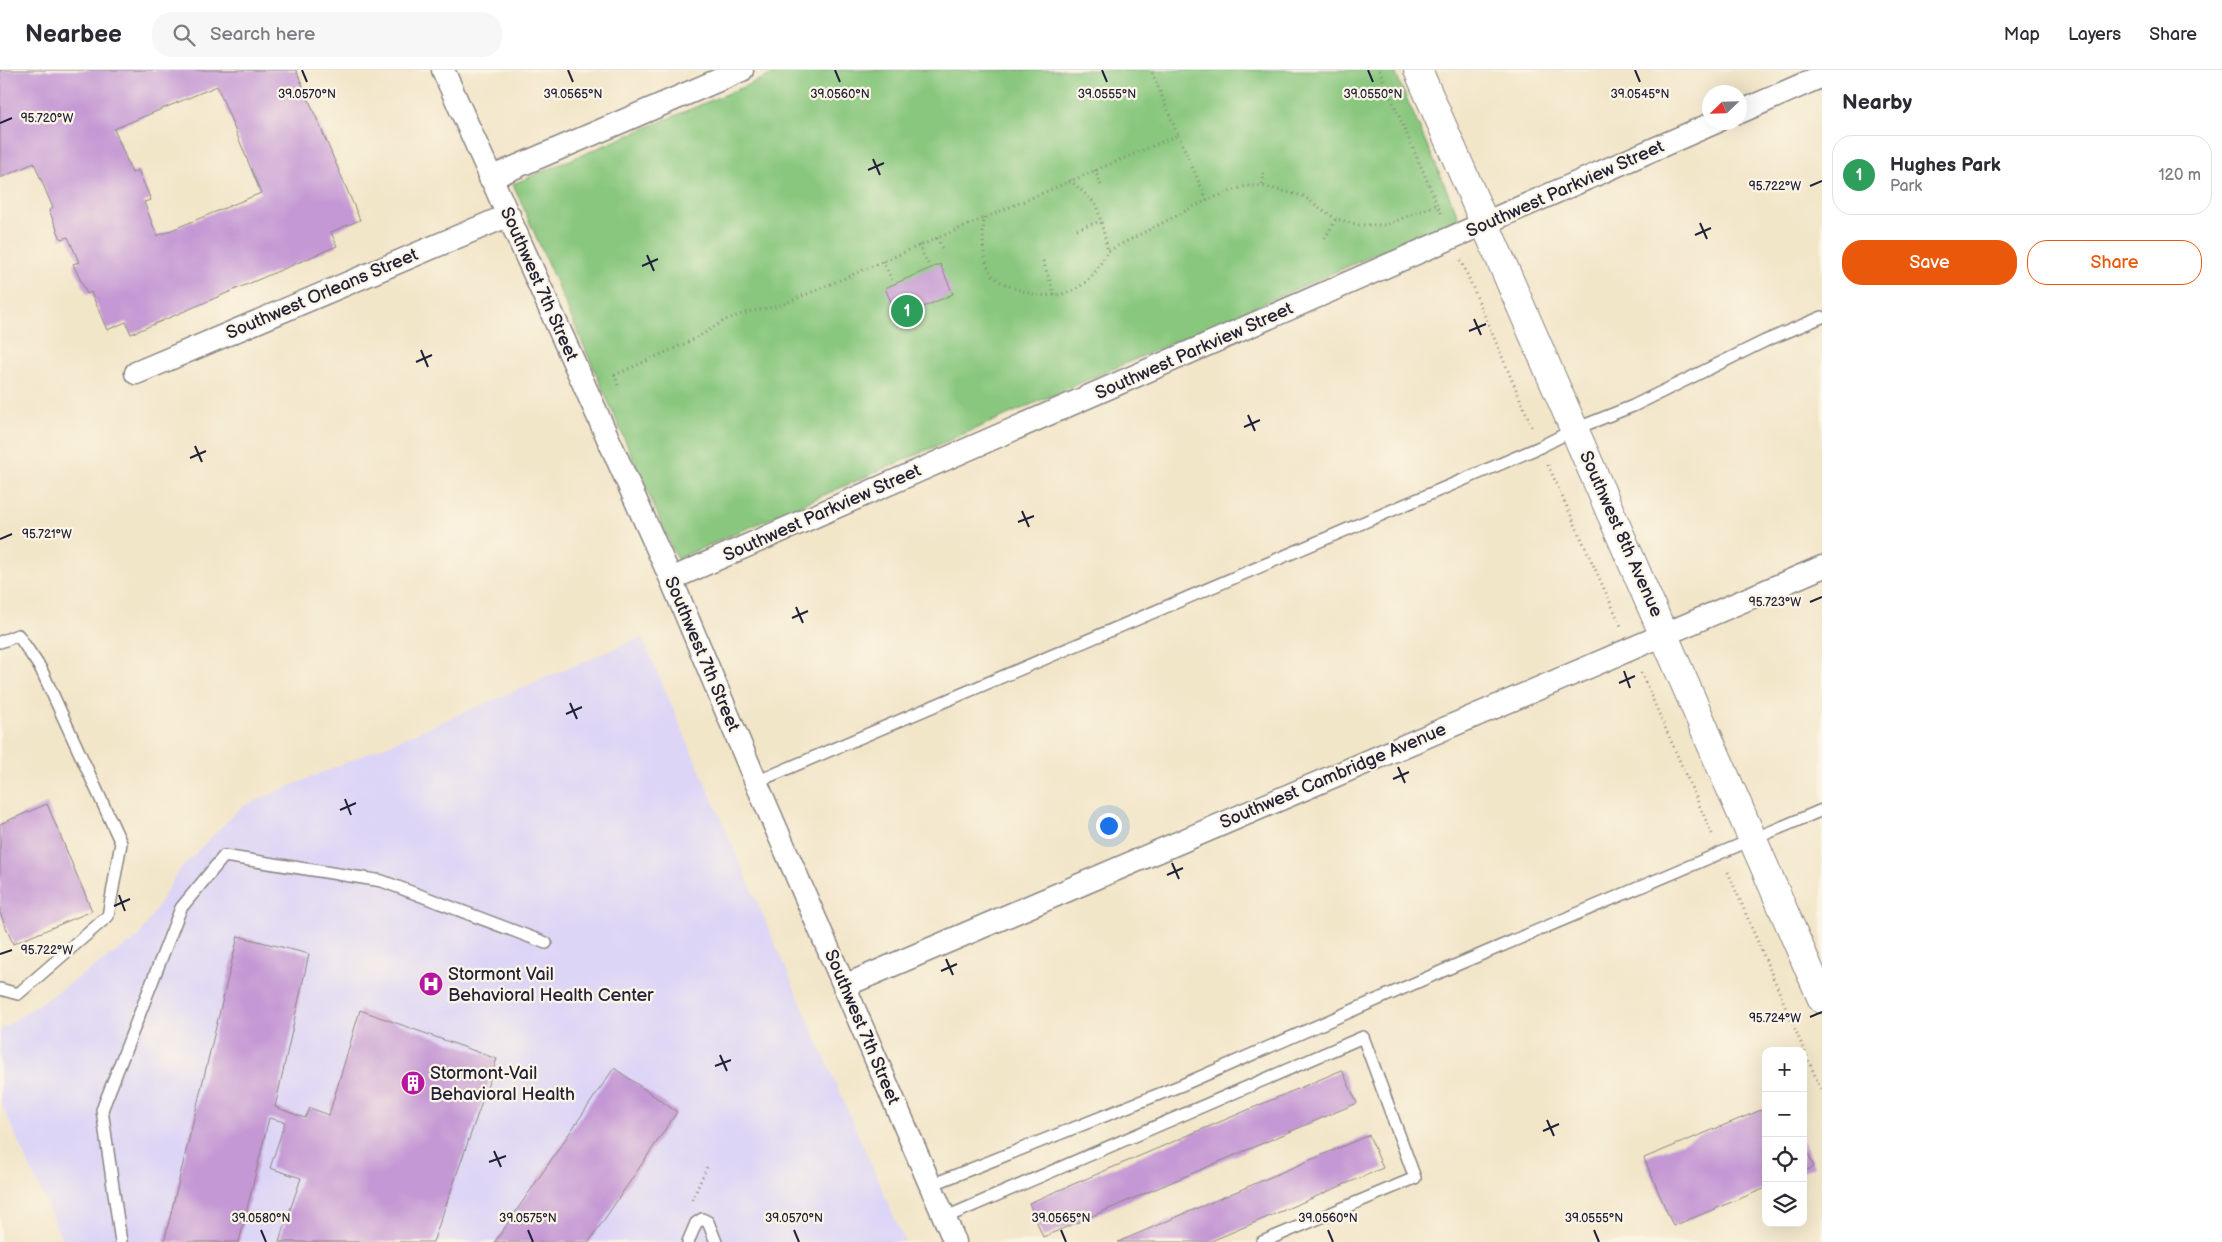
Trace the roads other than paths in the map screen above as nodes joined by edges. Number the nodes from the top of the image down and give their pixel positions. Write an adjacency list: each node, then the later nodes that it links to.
1 (443, 70): 7 (street, Southwest 7th Street)
2 (742, 70): 7 (street)
3 (1418, 70): 9 (street, Southwest 8th Avenue)
4 (1822, 76): 5 (street)
5 (1747, 109)
6 (1702, 128): 9 (street, Southwest Parkview Street)
7 (490, 178): 8 (street, Southwest 7th Street)
8 (509, 215): 11 (street, Southwest Orleans Street); 14 (street, Southwest 7th Street)
9 (1486, 223): 12 (street, Southwest 8th Avenue); 14 (street, Southwest Parkview Street)
10 (1822, 317): 12 (lane)
11 (136, 373)
12 (1575, 429): 15 (street, Southwest 8th Avenue); 17 (lane)
13 (1822, 567): 15 (street, Southwest Cambridge Avenue)
14 (671, 579): 17 (street, Southwest 7th Street)
15 (1665, 635): 19 (street, Southwest 8th Avenue); 22 (street, Southwest Cambridge Avenue)
16 (0, 642): 23 (lane)
17 (756, 782): 22 (street, Southwest 7th Street)
18 (1822, 810): 19 (lane)
19 (1753, 840): 21 (street, Southwest 8th Avenue); 24 (lane)
20 (546, 943): 26 (lane)
21 (1819, 982)
22 (844, 986): 24 (street, Southwest 7th Street)
23 (0, 989)
24 (931, 1185): 25 (street, Southwest 7th Street)
25 (944, 1218): 29 (street, Southwest 7th Street); 30 (lane)
26 (121, 1242)
27 (688, 1242): 28 (lane)
28 (716, 1242)
29 (955, 1242)
30 (1262, 1242)

